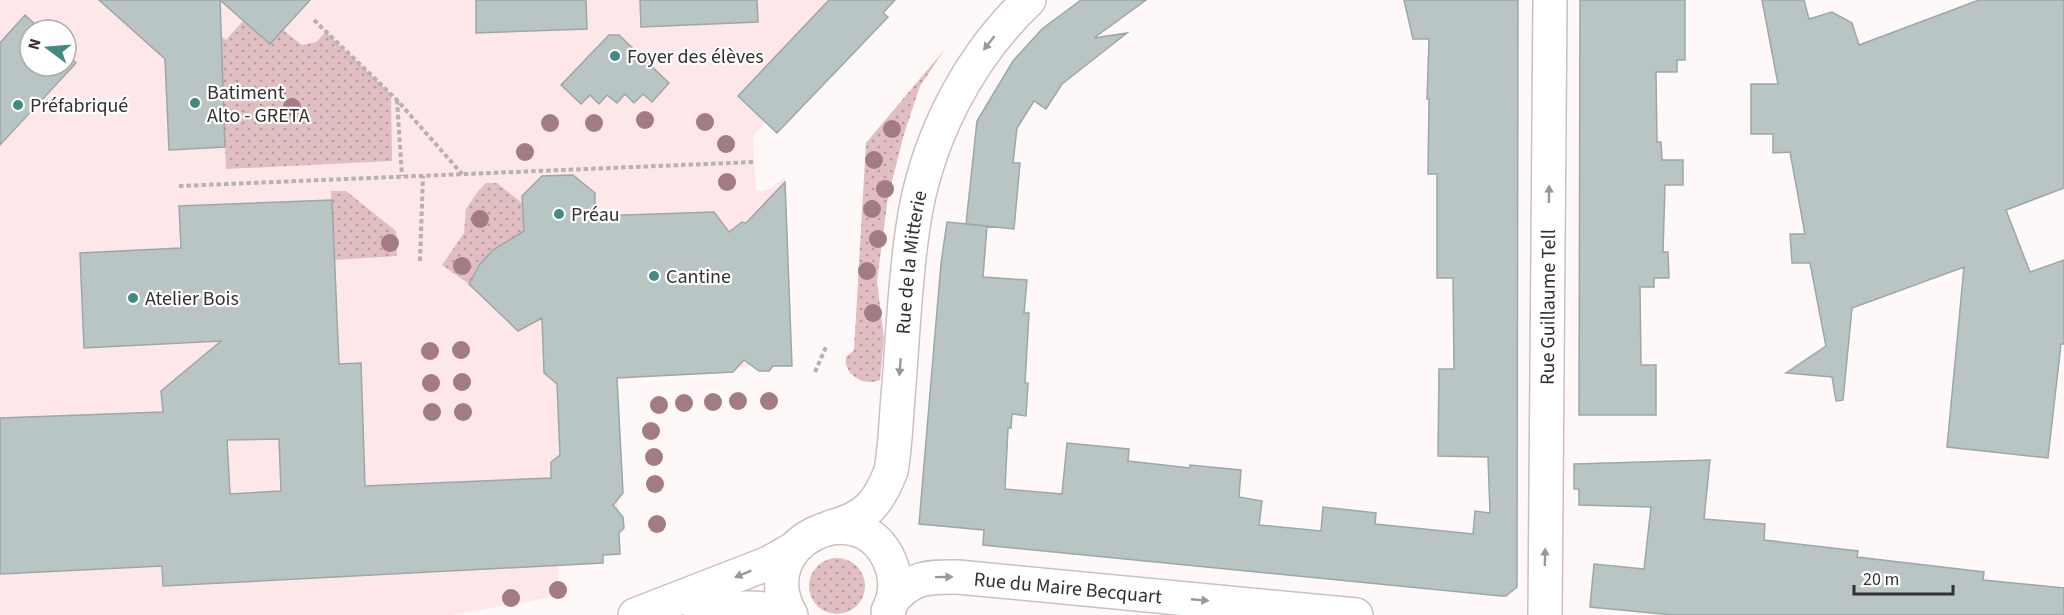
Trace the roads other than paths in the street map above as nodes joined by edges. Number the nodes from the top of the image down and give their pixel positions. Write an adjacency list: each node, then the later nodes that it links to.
1 (1029, 0): 3 (street, Rue de la Mitterie, one-way to 3)
2 (1550, 0): 11 (street, Rue Guillaume Tell, one-way to 2)
3 (831, 527): 4 (street, Rue de la Mitterie); 5 (street)
4 (795, 548): 6 (street, Rue de la Mitterie, one-way to 6); 9 (street)
5 (889, 607): 10 (street, Rue du Maire Becquart, one-way to 10)
6 (635, 615)
7 (700, 615): 8 (street)
8 (783, 615)
9 (791, 615)
10 (1356, 615)
11 (1545, 615)

